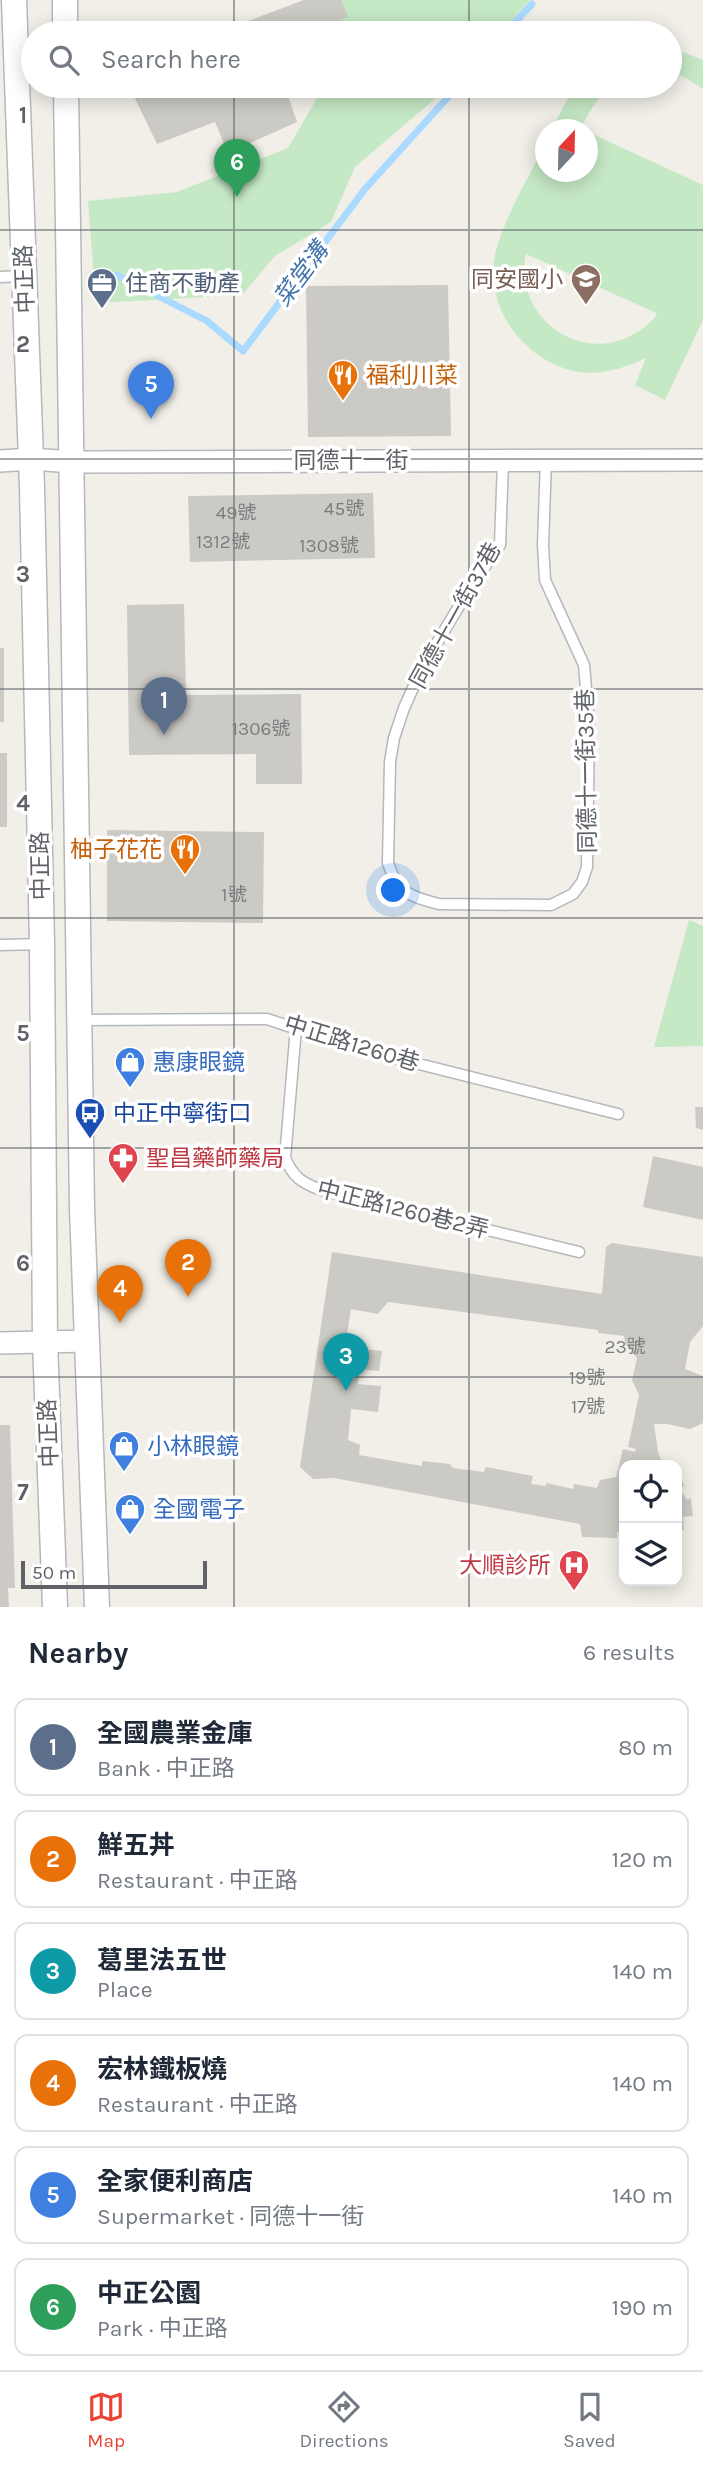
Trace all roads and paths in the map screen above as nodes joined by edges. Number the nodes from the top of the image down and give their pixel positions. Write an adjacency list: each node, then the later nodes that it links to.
1 (14, 0): 5 (street, 中正路)
2 (65, 0): 3 (street)
3 (65, 21)
4 (66, 98): 11 (street, 中正路)
5 (12, 277): 6 (street, 中正路)
6 (31, 459): 9 (street, 同德十一街); 11 (street, 同德十一街); 13 (street, 中正路)
7 (546, 460): 8 (street, 同德十一街); 10 (street, 同德十一街); 12 (lane, 同德十一街35巷)
8 (703, 460)
9 (0, 461)
10 (503, 461): 11 (street, 同德十一街); 12 (lane, 同德十一街37巷)
11 (73, 462): 15 (street, 中正路)
12 (551, 905)
13 (42, 944): 14 (lane); 20 (street, 中正路)
14 (0, 945)
15 (79, 1020): 16 (lane, 中正路1260巷); 19 (street, 中正路)
16 (296, 1028): 17 (lane, 中正路1260巷); 18 (lane, 中正路1260巷2弄)
17 (618, 1114)
18 (579, 1252)
19 (86, 1341): 20 (street); 23 (street, 中正路)
20 (45, 1342): 21 (street); 22 (street, 中正路)
21 (0, 1343)
22 (55, 1607)
23 (97, 1607)

